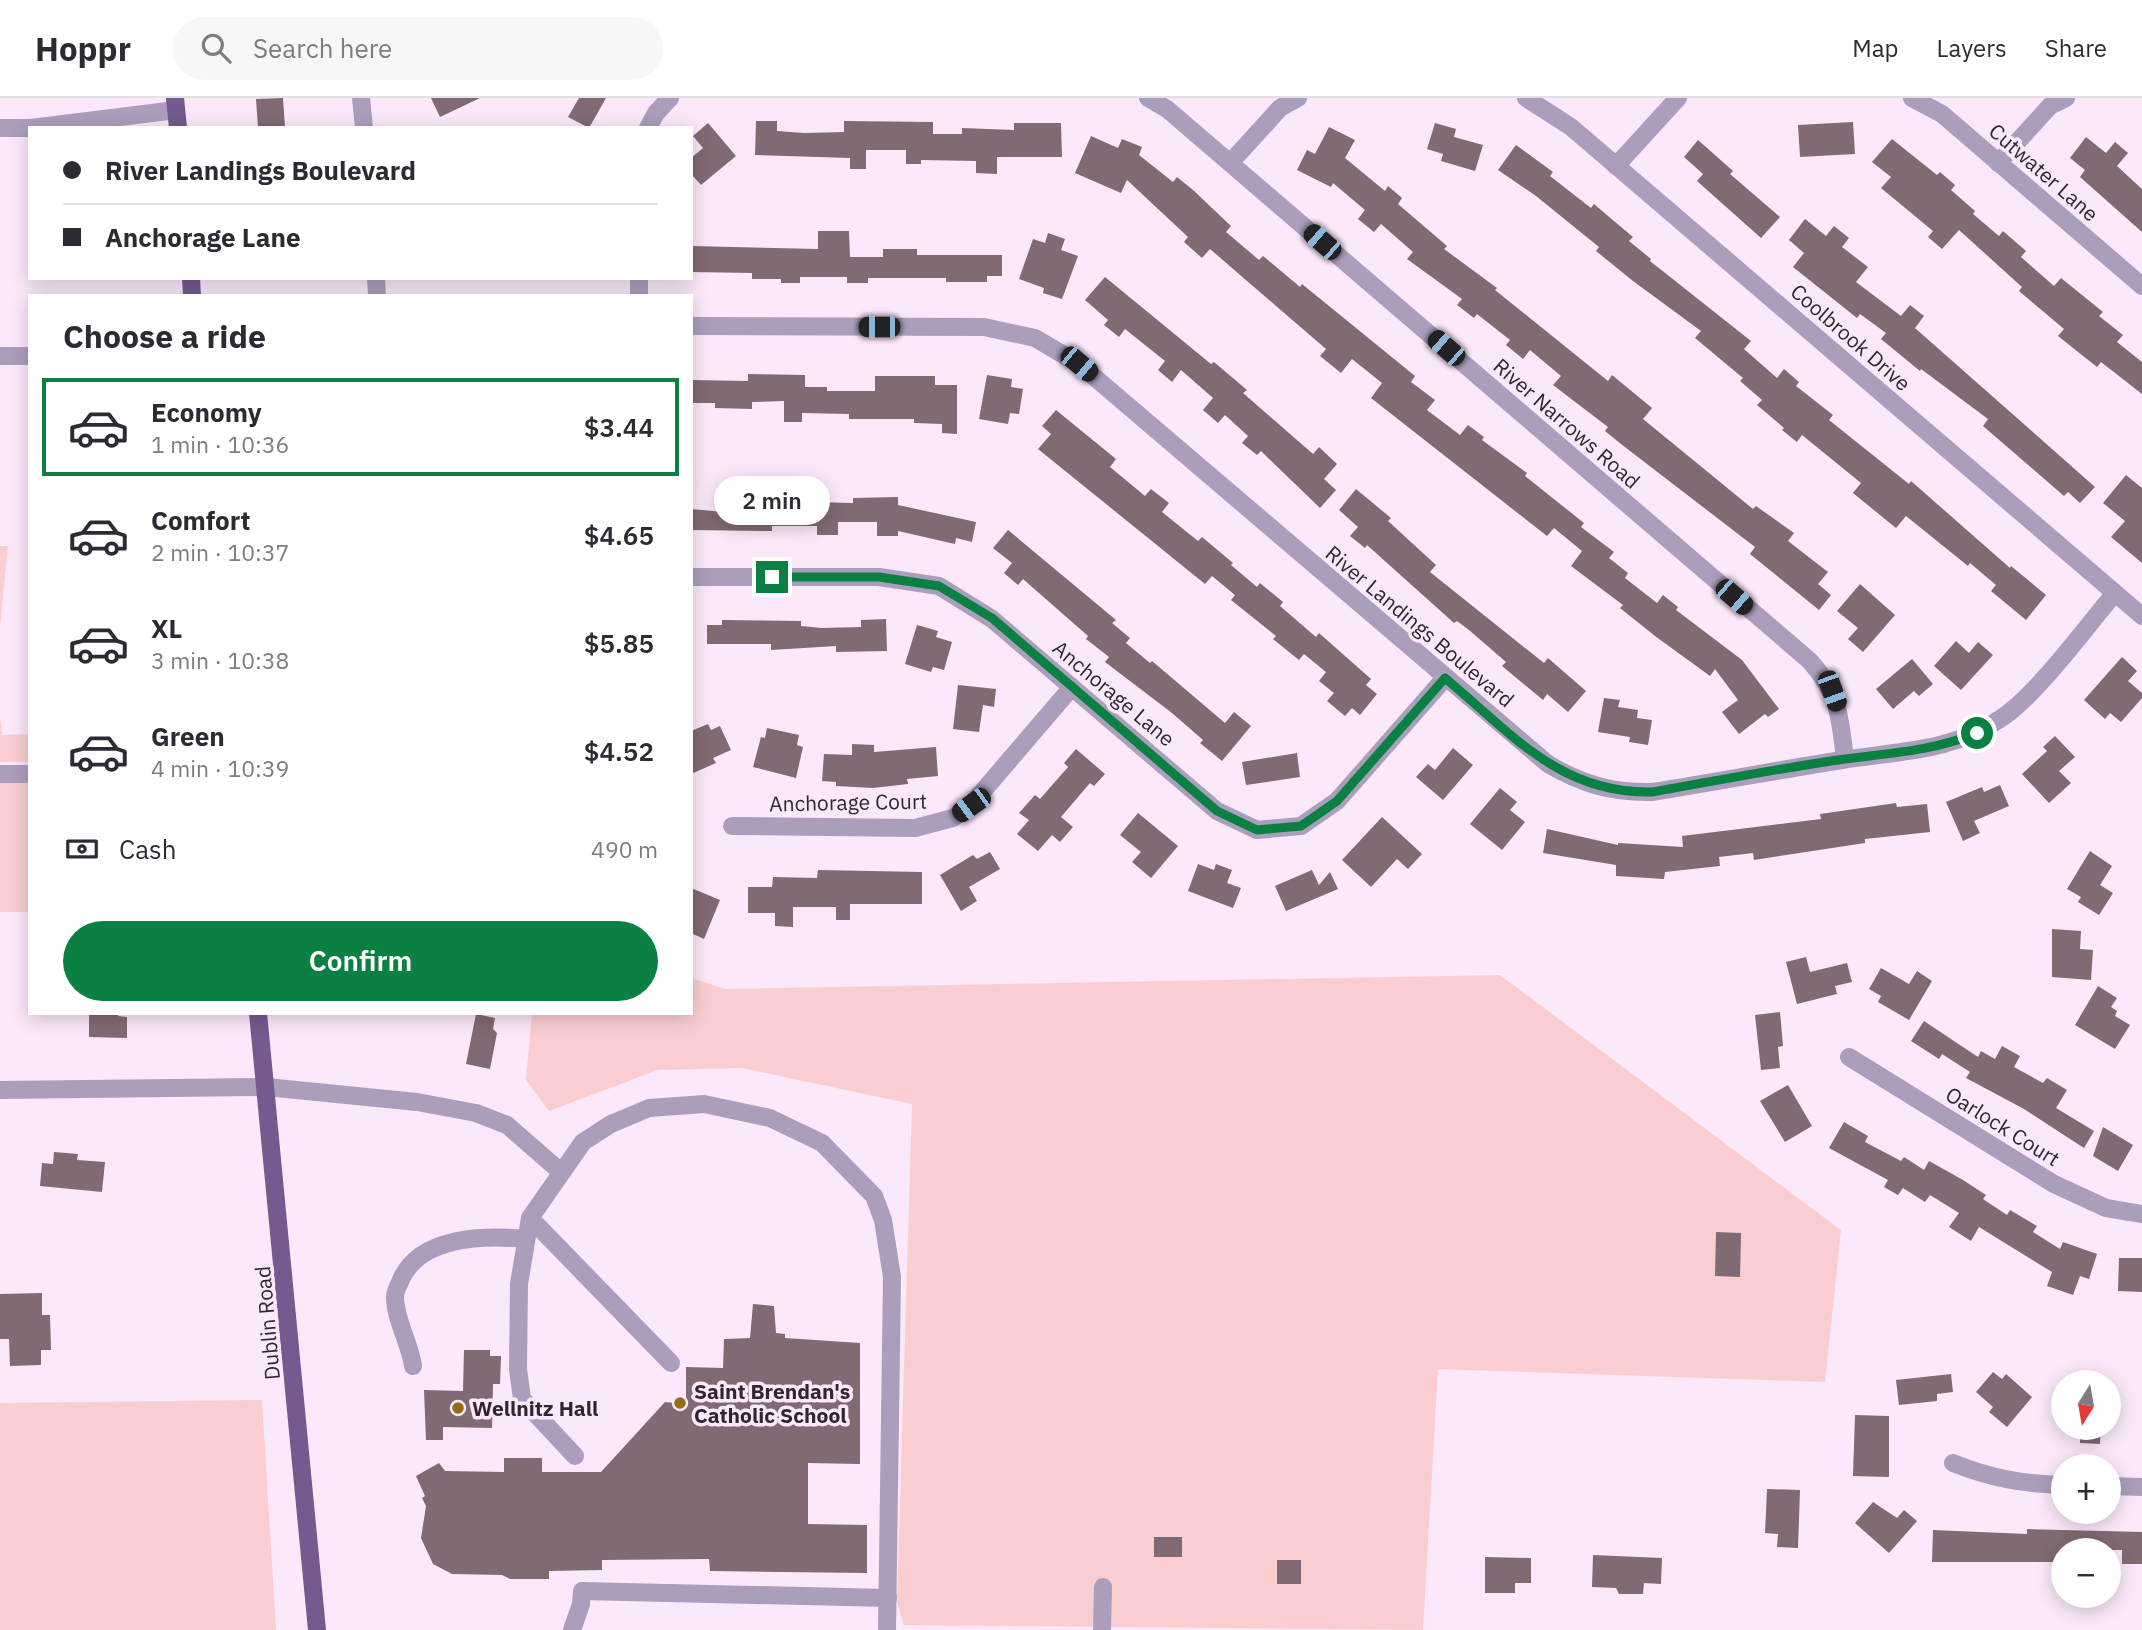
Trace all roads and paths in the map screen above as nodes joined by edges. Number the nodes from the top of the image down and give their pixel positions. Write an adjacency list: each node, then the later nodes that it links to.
1 (362, 98): 11 (street)
2 (670, 98): 12 (street)
3 (1149, 98): 15 (street, River Narrows Road)
4 (1298, 98): 15 (street)
5 (1526, 98): 17 (street, Coolbrook Drive)
6 (1678, 98): 17 (street)
7 (1912, 98): 16 (street, Cutwater Lane)
8 (2066, 98): 16 (street)
9 (176, 112): 10 (street)
10 (49, 126)
11 (364, 126)
12 (649, 126)
13 (0, 128): 14 (street)
14 (28, 128)
15 (1230, 163): 27 (street, River Narrows Road)
16 (1998, 163): 18 (street, Cutwater Lane)
17 (1616, 166): 23 (street, Coolbrook Drive)
18 (2142, 286)
19 (693, 326): 25 (street, River Landings Boulevard)
20 (0, 356): 21 (street)
21 (28, 356)
22 (693, 577): 26 (street, Anchorage Lane)
23 (2115, 593): 24 (street, Coolbrook Drive); 27 (street, River Landings Boulevard)
24 (2142, 616)
25 (1445, 678): 26 (street, Anchorage Lane); 27 (street, River Landings Boulevard)
26 (1072, 687): 30 (street, Anchorage Court)
27 (1845, 759)
28 (0, 774): 29 (street)
29 (28, 774)
30 (732, 826)
31 (258, 1015): 33 (main road, Dublin Road)
32 (1849, 1057): 36 (street, Oarlock Court)
33 (266, 1087): 34 (street); 35 (street); 48 (main road, Dublin Road)
34 (0, 1090)
35 (561, 1172): 37 (street); 47 (street)
36 (2142, 1214)
37 (530, 1218): 38 (street); 39 (street)
38 (525, 1239): 40 (street); 41 (street)
39 (671, 1363)
40 (413, 1366)
41 (575, 1456)
42 (1953, 1463): 43 (street)
43 (2051, 1485)
44 (2121, 1486): 45 (street)
45 (2142, 1487)
46 (1103, 1587): 51 (street)
47 (888, 1598): 49 (street); 50 (street)
48 (317, 1630)
49 (572, 1630)
50 (887, 1630)
51 (1102, 1630)

